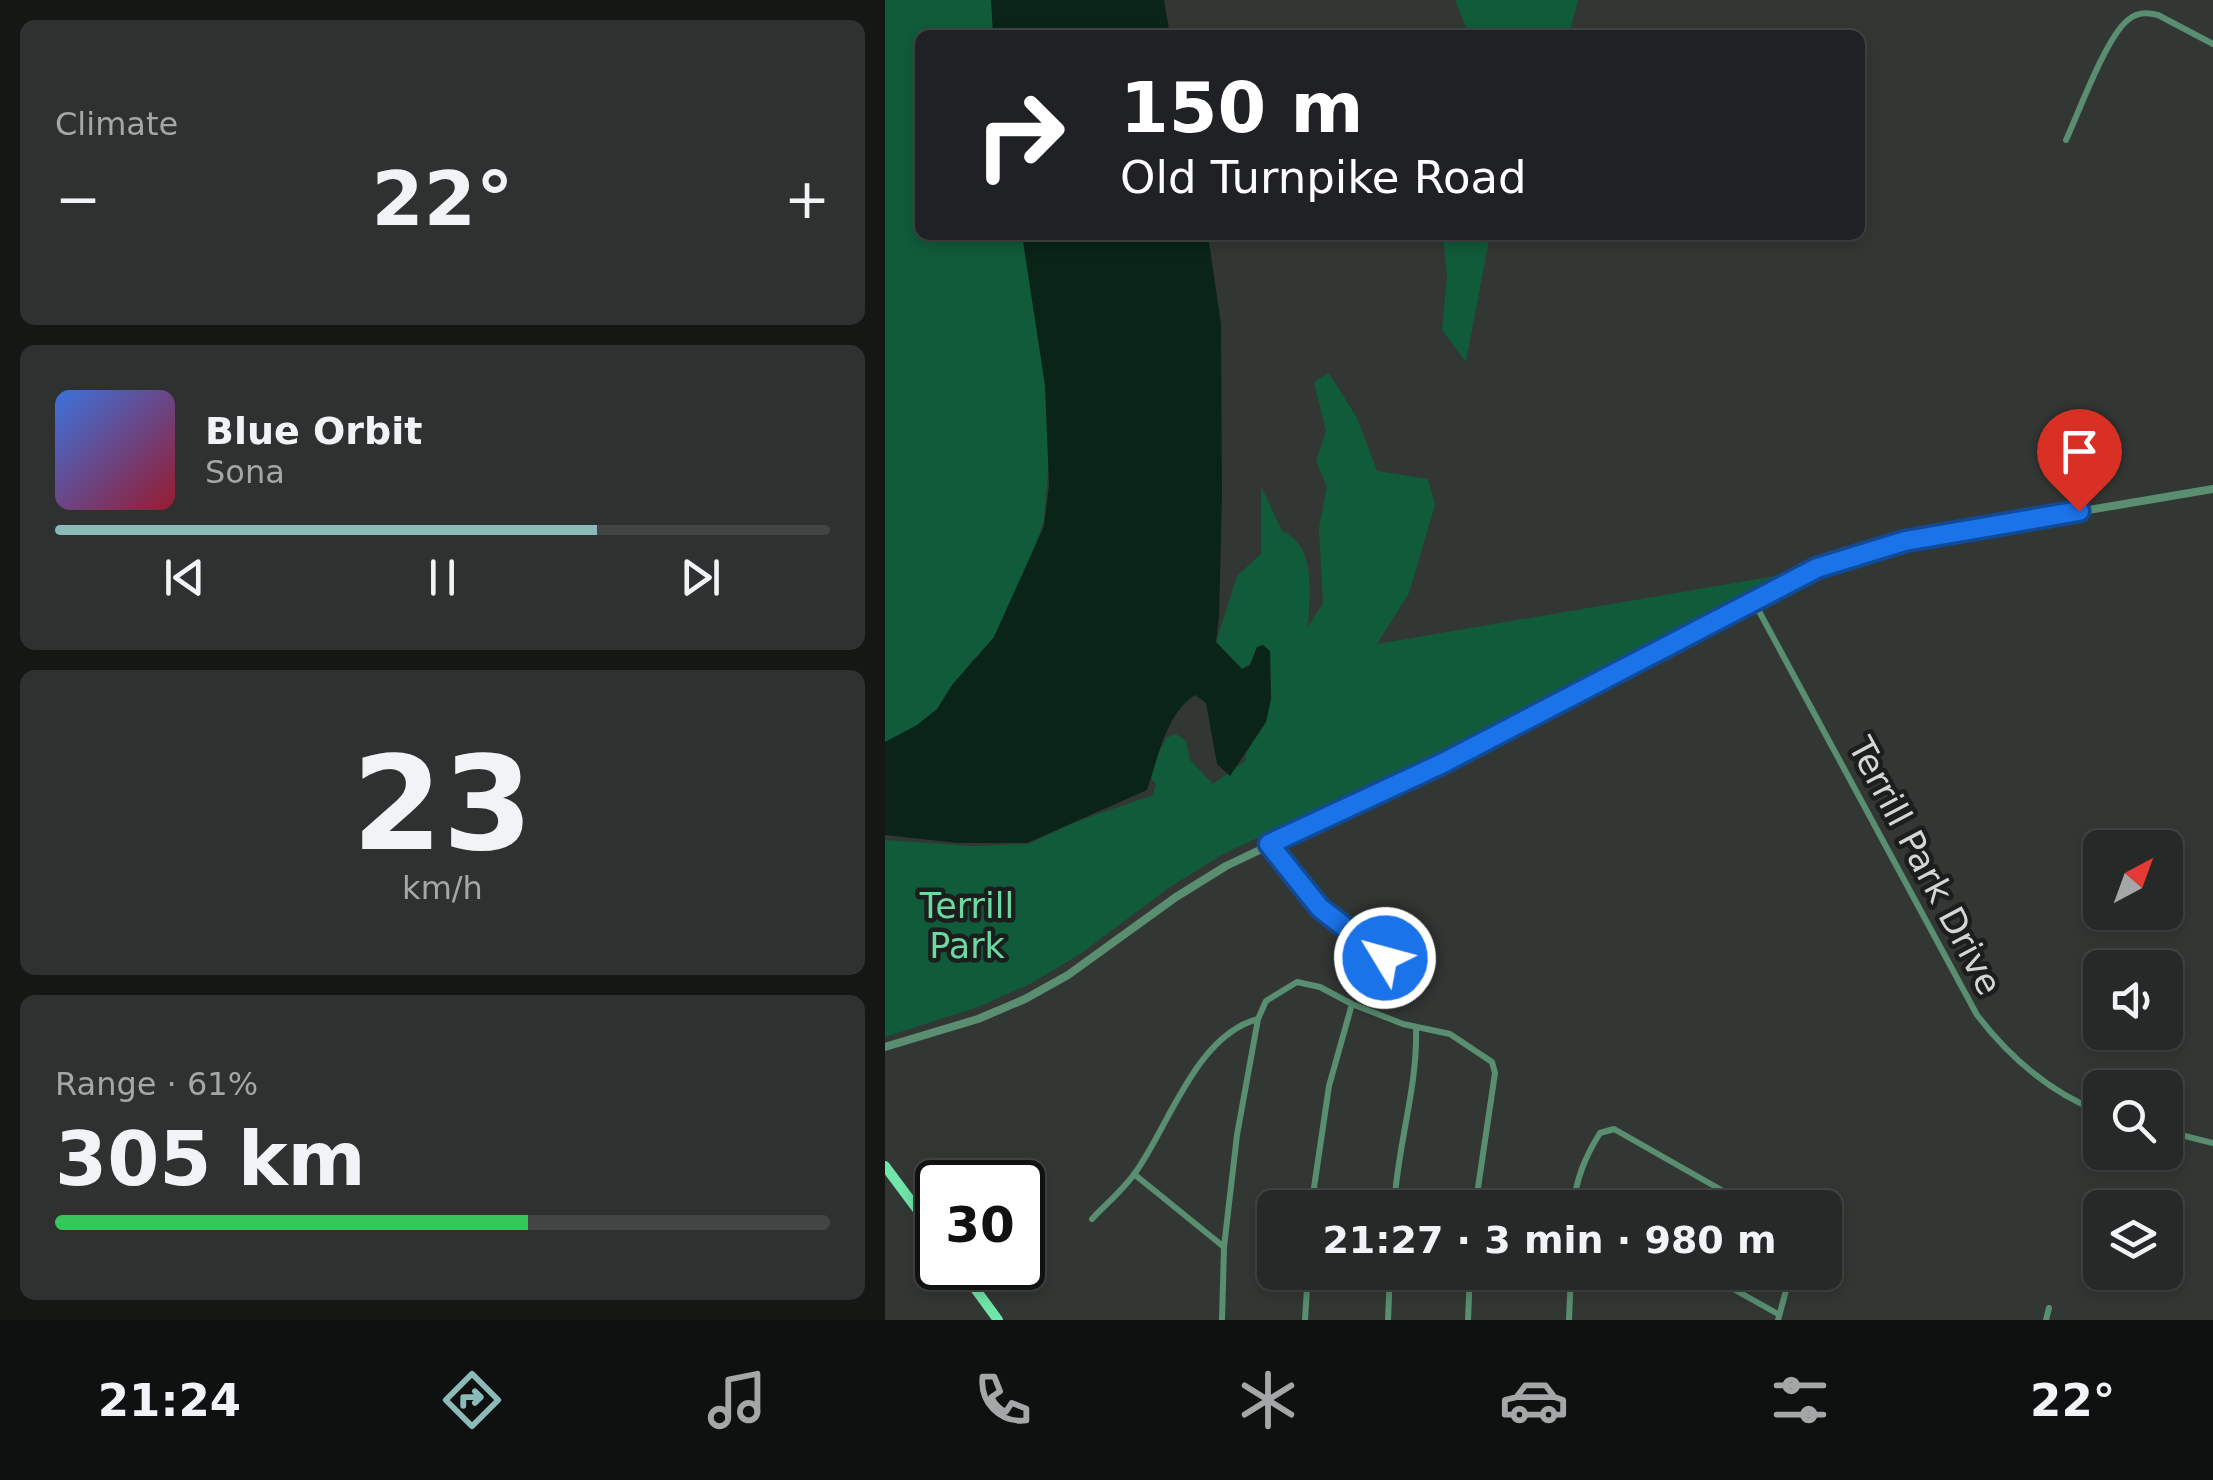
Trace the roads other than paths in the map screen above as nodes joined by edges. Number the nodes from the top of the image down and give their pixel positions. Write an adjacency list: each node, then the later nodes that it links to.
1 (2213, 44): 2 (street)
2 (2066, 140)
3 (2213, 489): 4 (street)
4 (1753, 600): 5 (street); 11 (street, Terrill Park Drive)
5 (1269, 844): 6 (street); 10 (street)
6 (1385, 958)
7 (1352, 1004): 8 (street); 9 (street); 16 (street)
8 (1258, 1019): 15 (street); 23 (street)
9 (1416, 1026): 17 (street); 18 (street)
10 (888, 1049)
11 (2083, 1103)
12 (2183, 1136): 13 (street)
13 (2213, 1143)
14 (885, 1166): 21 (main road)
15 (1134, 1174): 22 (street); 23 (street)
16 (1314, 1190)
17 (1394, 1190)
18 (1478, 1190)
19 (1575, 1190): 20 (street)
20 (1721, 1190)
21 (915, 1206)
22 (1092, 1219)
23 (1224, 1247): 34 (street)
24 (976, 1290): 33 (main road)
25 (1306, 1290): 35 (street)
26 (1389, 1290): 36 (street)
27 (1469, 1290): 37 (street)
28 (1570, 1290): 38 (street)
29 (1733, 1290): 32 (street)
30 (1786, 1290): 32 (street)
31 (2049, 1308): 39 (street)
32 (1778, 1317)
33 (998, 1320)
34 (1223, 1320)
35 (1305, 1320)
36 (1387, 1320)
37 (1468, 1320)
38 (1569, 1320)
39 (2045, 1320)

